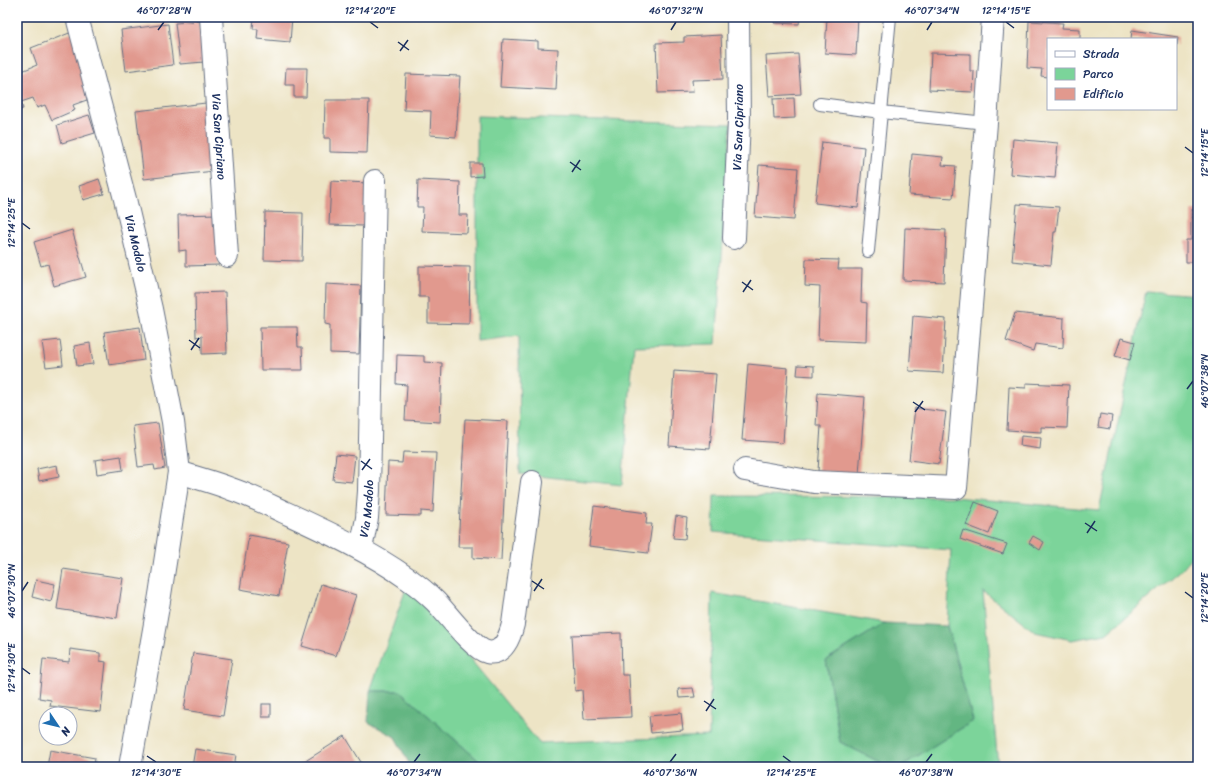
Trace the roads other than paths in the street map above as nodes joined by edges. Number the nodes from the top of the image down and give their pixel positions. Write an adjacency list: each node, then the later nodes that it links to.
1 (76, 17): 14 (street, Via Modolo)
2 (211, 17): 12 (street, Via San Cipriano)
3 (738, 17): 10 (street, Via San Cipriano)
4 (890, 17): 7 (lane)
5 (993, 17): 8 (street)
6 (820, 104): 7 (lane)
7 (881, 112): 8 (lane); 11 (lane)
8 (986, 123): 13 (street)
9 (376, 181): 16 (street, Via Modolo)
10 (734, 238)
11 (868, 251)
12 (227, 256)
13 (745, 470)
14 (179, 472): 16 (street, Via Modolo); 17 (street, Via Modolo)
15 (532, 482): 16 (street, Via Modolo)
16 (361, 549)
17 (130, 767)

